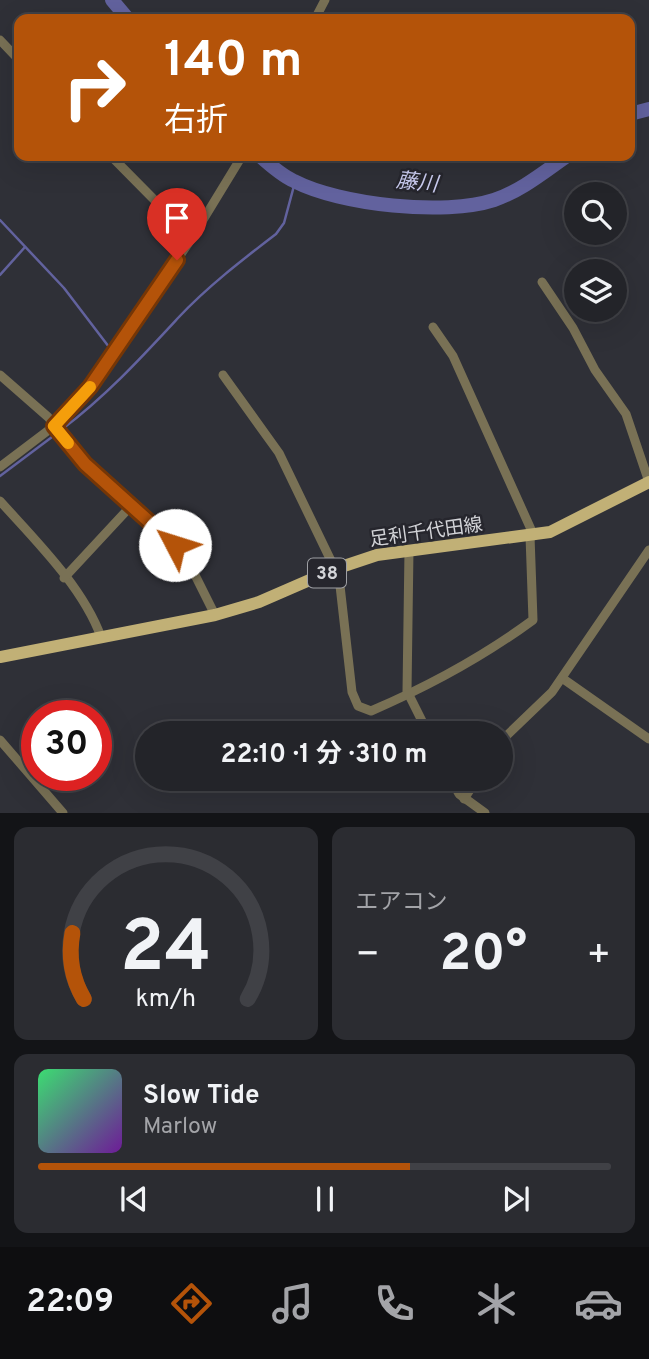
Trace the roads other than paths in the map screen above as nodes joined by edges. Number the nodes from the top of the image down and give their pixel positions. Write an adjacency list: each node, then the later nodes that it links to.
1 (0, 40): 2 (street)
2 (14, 55)
3 (116, 161): 5 (street)
4 (239, 161): 5 (street)
5 (192, 238): 10 (street)
6 (542, 282): 12 (street)
7 (433, 327): 15 (street)
8 (0, 375): 10 (street)
9 (223, 375): 18 (street)
10 (54, 426): 11 (street); 14 (street)
11 (0, 467)
12 (649, 482): 15 (main road, 足利千代田線 / 38)
13 (0, 501): 19 (street)
14 (130, 507): 19 (street); 20 (street)
15 (532, 536): 17 (main road, 足利千代田線 / 38); 24 (street)
16 (649, 550): 23 (street)
17 (409, 551): 18 (main road, 足利千代田線 / 38); 24 (street)
18 (336, 569): 20 (main road, 足利千代田線 / 38); 24 (street)
19 (64, 579): 21 (street)
20 (215, 615): 21 (main road, 足利千代田線 / 38)
21 (101, 637): 22 (main road, 足利千代田線 / 38)
22 (0, 657)
23 (562, 678): 26 (street); 27 (street)
24 (409, 695): 25 (street)
25 (422, 721)
26 (513, 730)
27 (649, 738)
28 (0, 740): 32 (street)
29 (459, 791): 31 (street)
30 (469, 791): 31 (street)
31 (464, 799): 33 (street)
32 (63, 813)
33 (485, 813)

